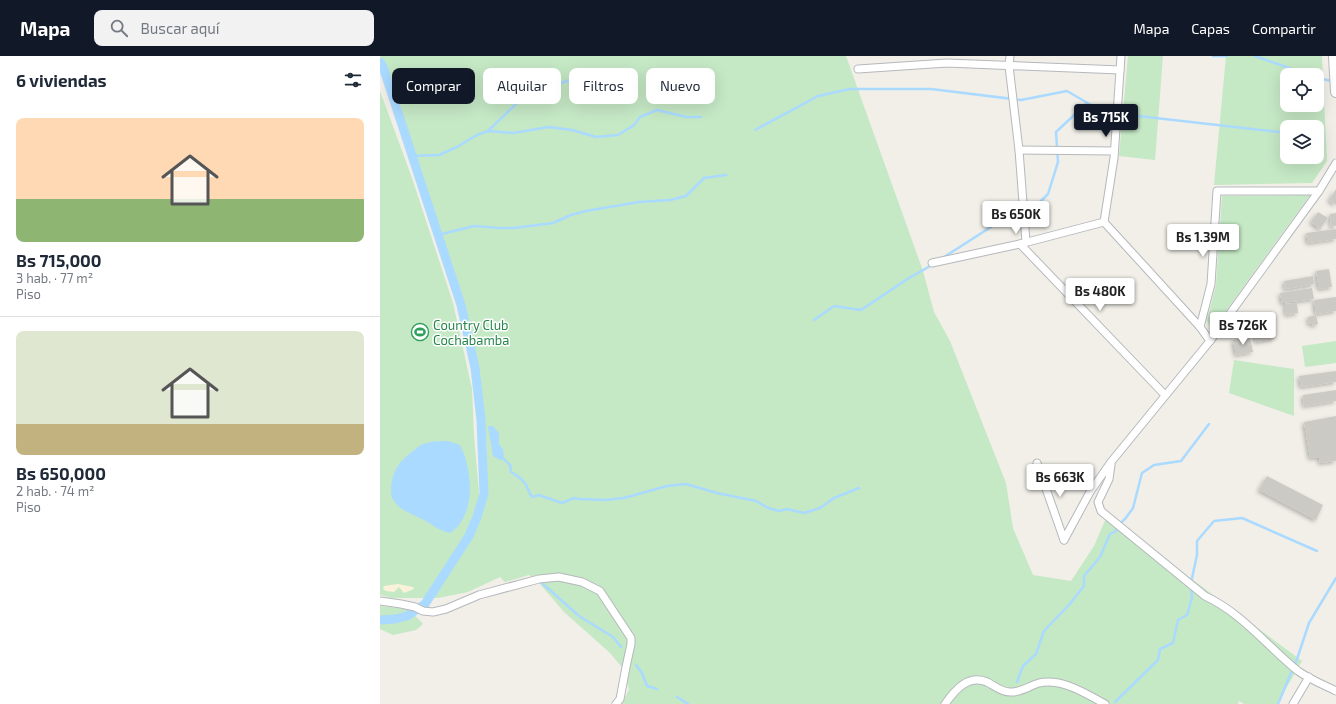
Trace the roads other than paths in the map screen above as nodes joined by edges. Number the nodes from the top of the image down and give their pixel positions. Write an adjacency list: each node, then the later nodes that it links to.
1 (1010, 56): 4 (street)
2 (1121, 56): 6 (street)
3 (1334, 56): 7 (street)
4 (1010, 66): 5 (street); 6 (street); 8 (street)
5 (858, 69)
6 (1120, 70): 9 (street)
7 (1336, 92)
8 (1019, 150): 9 (street); 13 (street)
9 (1114, 151): 12 (street)
10 (1336, 163): 11 (street)
11 (1319, 191): 15 (street); 16 (street)
12 (1104, 222): 13 (street); 15 (street)
13 (1023, 243): 14 (street); 17 (street)
14 (932, 262)
15 (1200, 327): 16 (street)
16 (1210, 340): 17 (street)
17 (1165, 394): 18 (street)
18 (1111, 462): 19 (street); 21 (street)
19 (1037, 463)
20 (380, 601): 23 (street)
21 (1309, 677): 22 (street); 26 (street)
22 (1336, 691)
23 (616, 704)
24 (945, 704): 25 (street)
25 (1105, 704)
26 (1293, 704)

